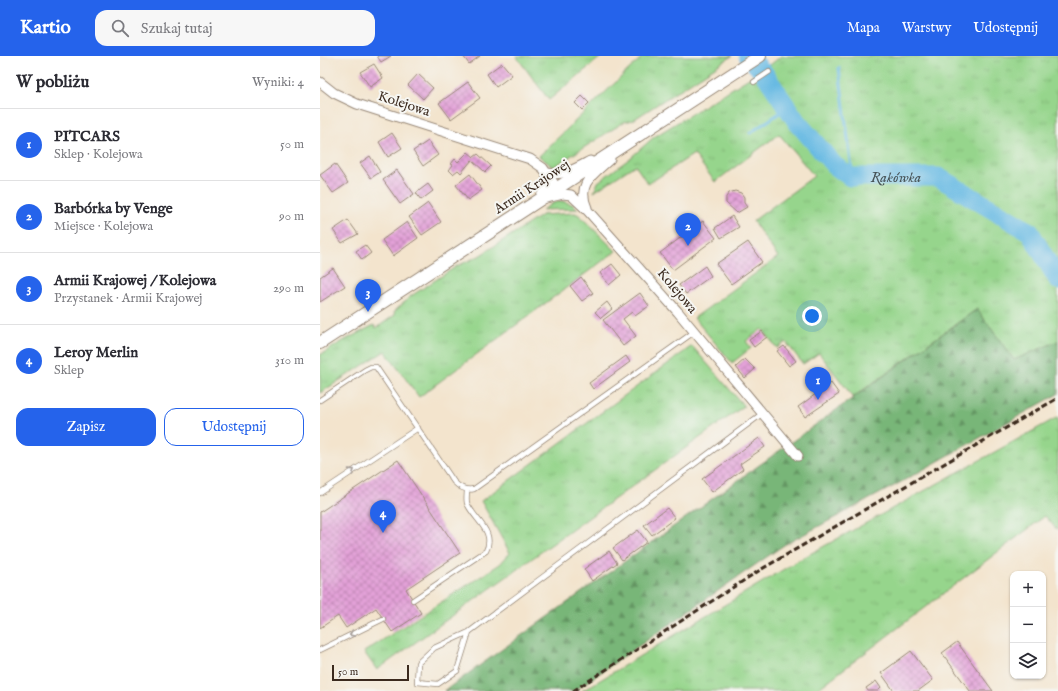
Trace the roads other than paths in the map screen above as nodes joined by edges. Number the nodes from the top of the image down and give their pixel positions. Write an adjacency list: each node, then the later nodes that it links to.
1 (759, 56): 5 (street, Armii Krajowej)
2 (769, 72): 4 (lane)
3 (320, 82): 6 (street, Kolejowa)
4 (754, 82)
5 (628, 143): 6 (street); 7 (street, Armii Krajowej); 9 (street)
6 (547, 173): 7 (street, Kolejowa); 8 (street)
7 (557, 188): 8 (street, Armii Krajowej)
8 (539, 200): 9 (street, Kolejowa); 11 (street, Armii Krajowej)
9 (588, 211): 10 (street, Kolejowa)
10 (694, 332): 13 (street, Kolejowa); 16 (lane)
11 (320, 343)
12 (320, 400): 14 (lane)
13 (763, 413): 15 (street, Kolejowa); 20 (lane)
14 (418, 428): 16 (lane); 17 (lane, one-way to 14)
15 (798, 456)
16 (466, 490): 18 (lane)
17 (320, 493)
18 (413, 600)
19 (383, 619): 21 (lane, one-way to 21)
20 (469, 632): 20 (lane)
21 (320, 650)

